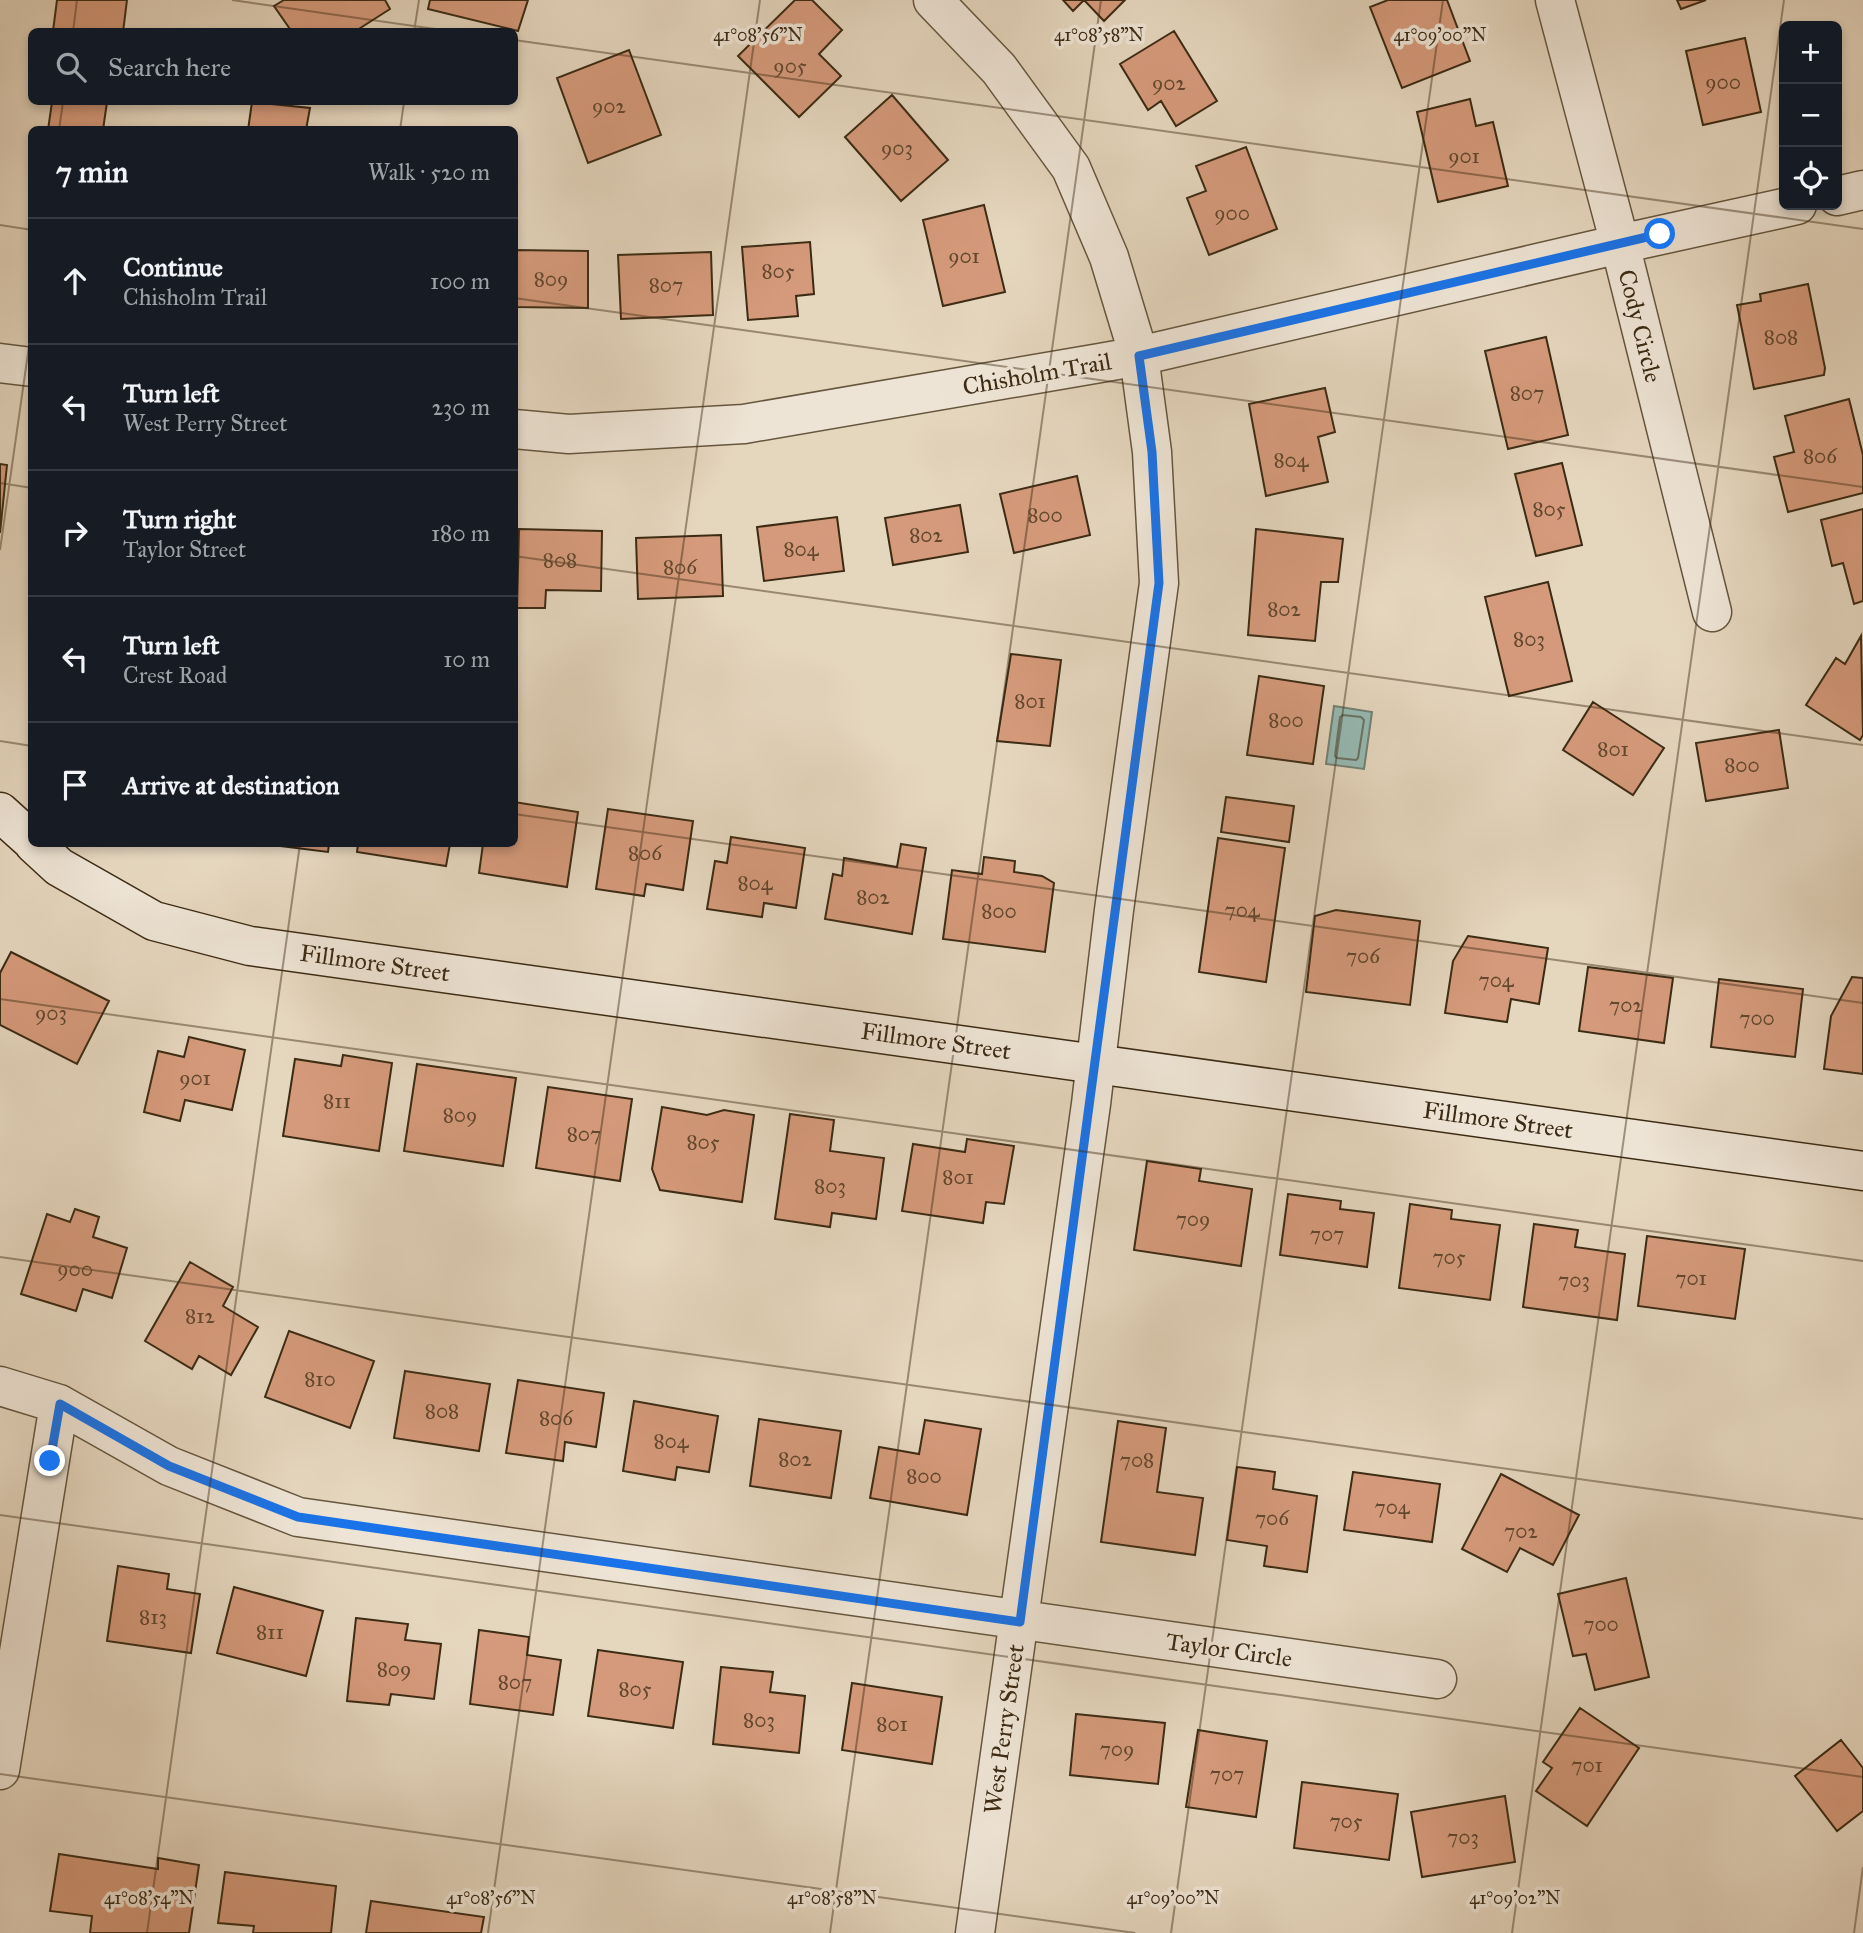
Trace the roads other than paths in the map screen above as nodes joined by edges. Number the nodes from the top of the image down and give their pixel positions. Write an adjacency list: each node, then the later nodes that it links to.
1 (933, 0): 7 (street, West Perry Street)
2 (1555, 0): 6 (street, Cody Circle)
3 (1863, 190): 4 (street)
4 (1842, 195)
5 (1779, 209): 6 (street, Chisholm Trail)
6 (1620, 244): 7 (street, Chisholm Trail); 11 (street, Cody Circle)
7 (1139, 356): 10 (street, Chisholm Trail); 15 (street, West Perry Street)
8 (0, 363): 9 (street)
9 (28, 366)
10 (518, 429)
11 (1712, 612)
12 (0, 812): 13 (street, Fillmore Street)
13 (28, 837)
14 (38, 847): 15 (street, Fillmore Street)
15 (1096, 1064): 16 (street, Fillmore Street); 19 (street, West Perry Street)
16 (1863, 1171)
17 (0, 1386): 18 (street, Taylor Circle)
18 (60, 1404): 19 (street, Taylor Circle); 21 (street)
19 (1020, 1622): 20 (street, Taylor Circle); 22 (street, West Perry Street)
20 (1437, 1679)
21 (0, 1770)
22 (975, 1933)

